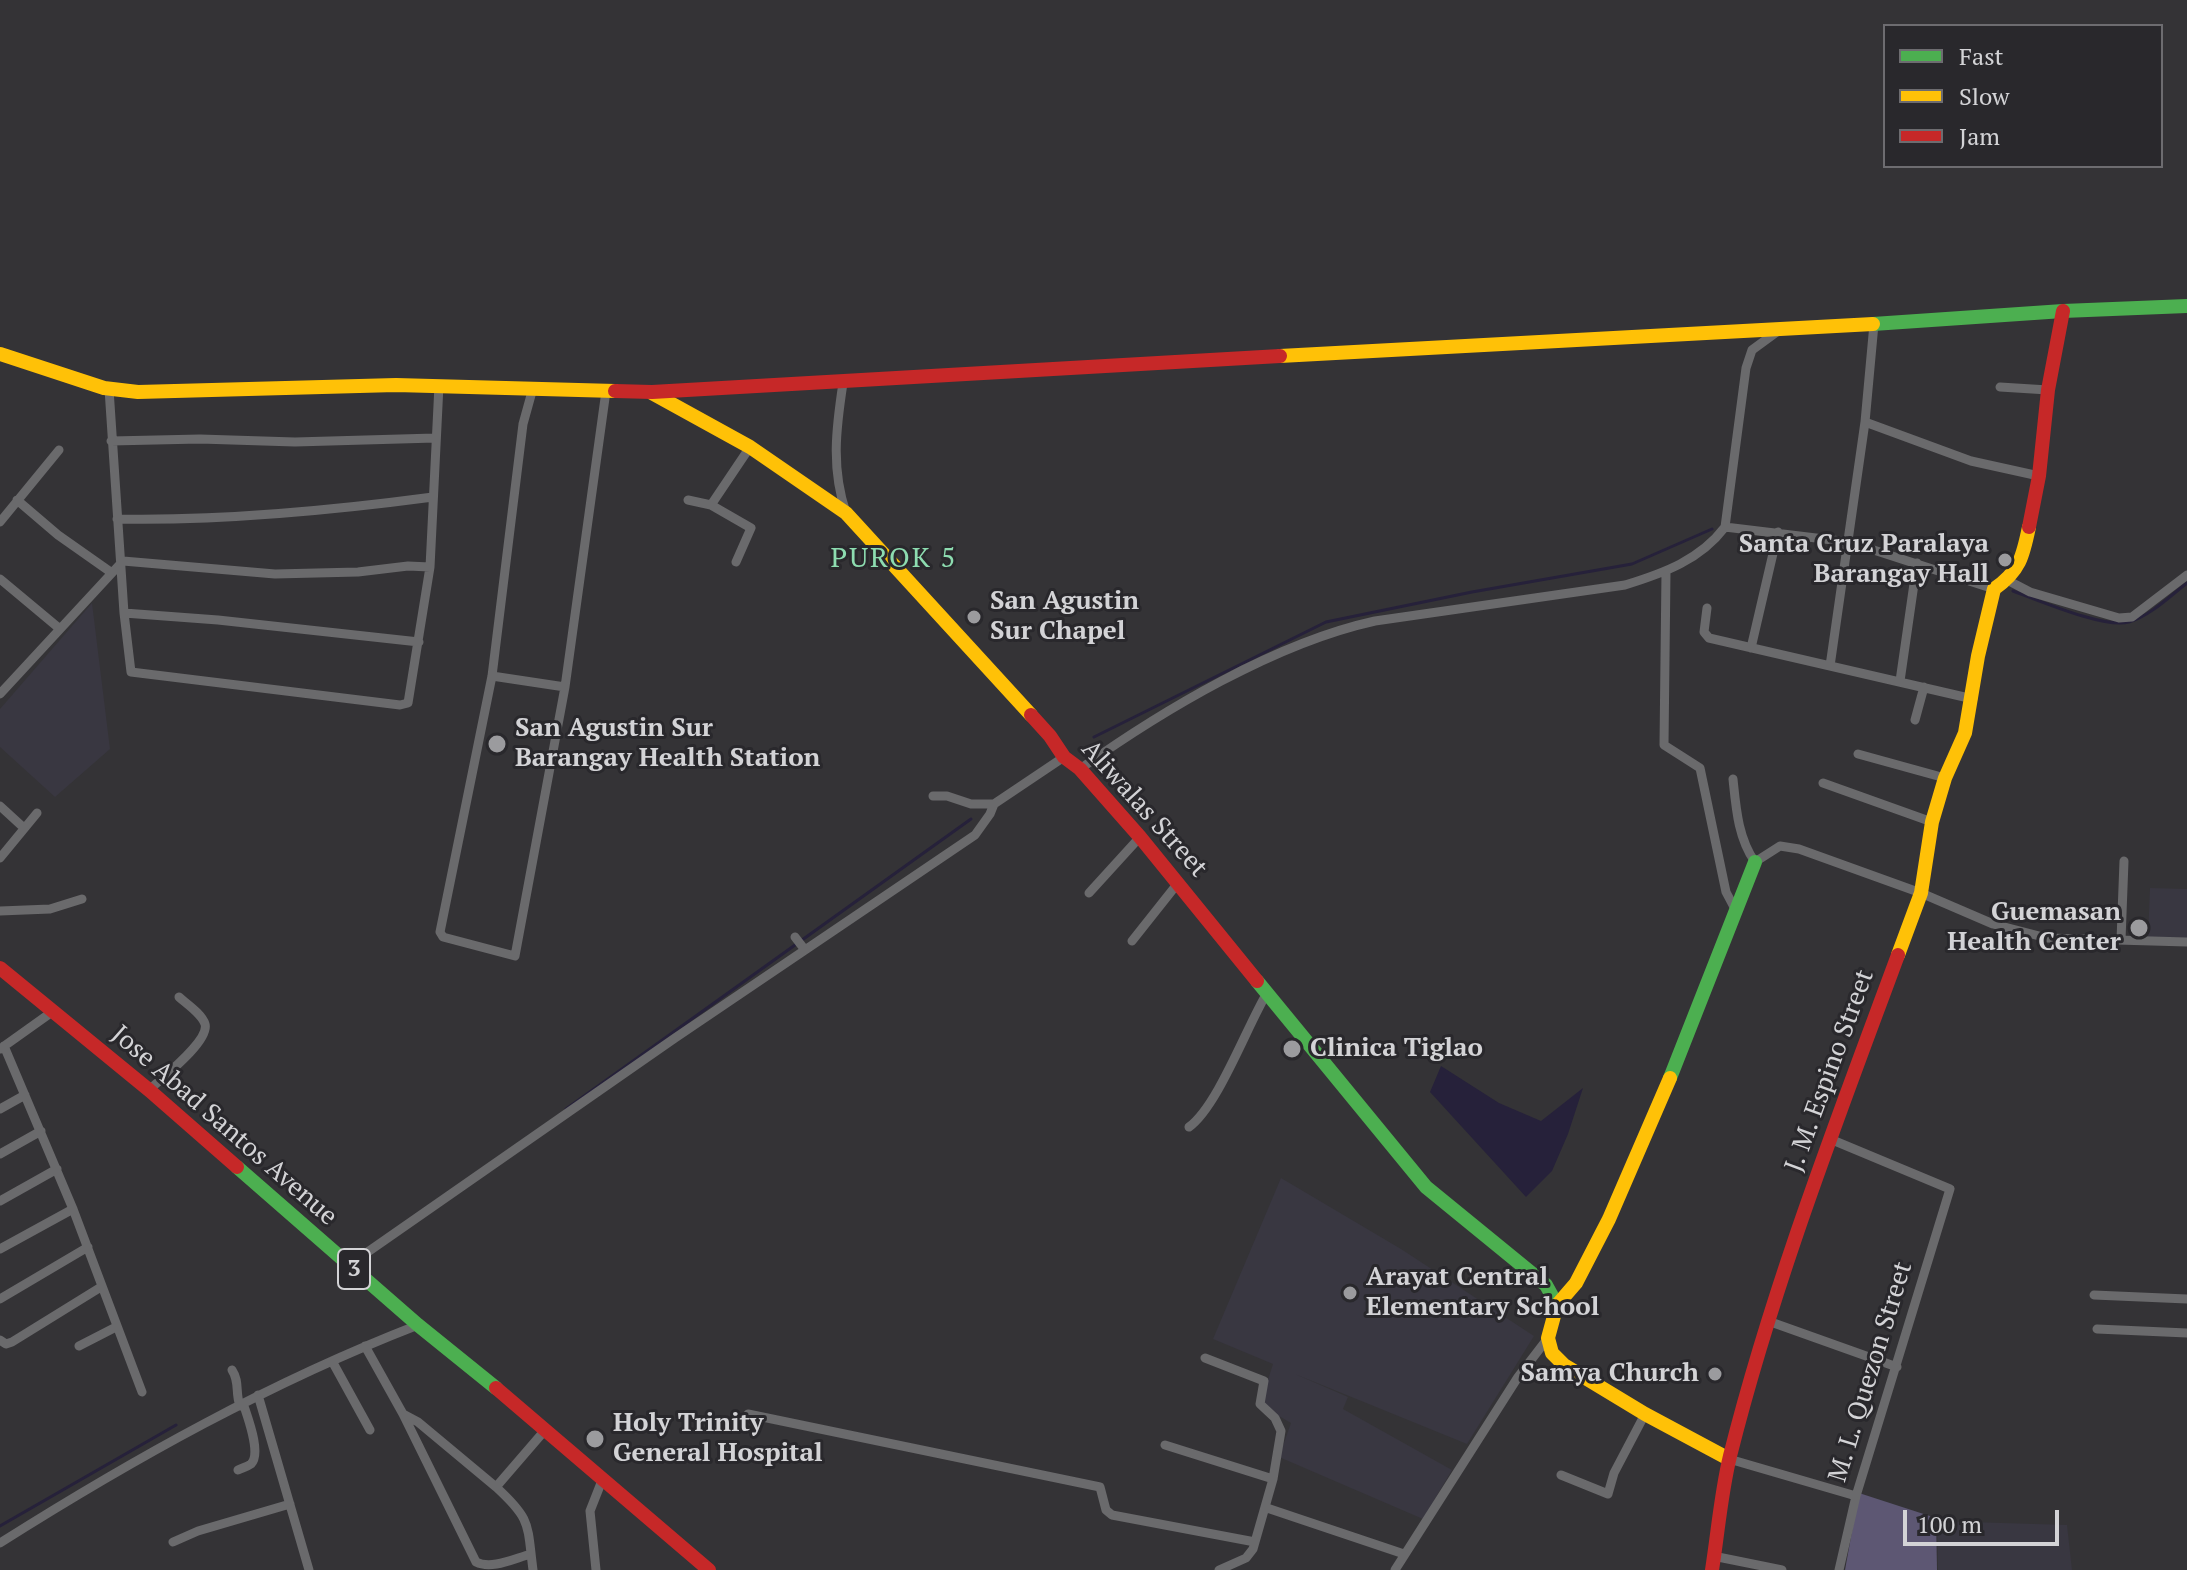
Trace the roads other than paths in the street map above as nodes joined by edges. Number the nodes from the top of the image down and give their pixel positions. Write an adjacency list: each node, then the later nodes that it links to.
1 (2187, 306): 2 (main road)
2 (2063, 311): 3 (main road); 11 (main road, J. M. Espino Street)
3 (1874, 324): 4 (main road); 14 (street)
4 (1781, 329): 6 (main road); 27 (street)
5 (0, 354): 10 (main road)
6 (843, 383): 13 (main road); 24 (street)
7 (439, 385): 9 (main road); 10 (main road); 15 (street)
8 (2000, 387): 11 (street)
9 (533, 388): 12 (main road); 45 (street)
10 (109, 389): 16 (street)
11 (2048, 390): 19 (main road, J. M. Espino Street)
12 (606, 391): 13 (main road); 47 (street)
13 (652, 392): 17 (main road, Aliwalas Street)
14 (1865, 422): 19 (street); 29 (street)
15 (435, 438): 16 (street); 20 (street)
16 (111, 441): 25 (street)
17 (750, 447): 23 (street); 24 (main road, Aliwalas Street)
18 (59, 450): 21 (street)
19 (2039, 476): 38 (main road, J. M. Espino Street)
20 (433, 497): 25 (street); 33 (street)
21 (17, 500): 26 (street); 35 (street)
22 (688, 500): 23 (street)
23 (711, 505): 31 (street)
24 (846, 513): 53 (main road, Aliwalas Street)
25 (117, 519): 30 (street)
26 (0, 522)
27 (1725, 527): 28 (street); 34 (street)
28 (1778, 532): 29 (street); 43 (street)
29 (1849, 542): 32 (street); 44 (street)
30 (123, 561): 33 (street); 35 (street); 40 (street)
31 (736, 562)
32 (1917, 563): 38 (street); 46 (street)
33 (430, 567): 42 (street)
34 (1666, 572): 54 (street); 72 (street)
35 (112, 573): 41 (street)
36 (2187, 575): 38 (street)
37 (0, 579): 41 (street)
38 (2001, 585): 50 (main road, J. M. Espino Street)
39 (1707, 608): 43 (street)
40 (124, 613): 42 (street); 42 (street)
41 (60, 629): 49 (street)
42 (419, 642)
43 (1751, 648): 44 (street)
44 (1830, 666): 46 (street)
45 (492, 676): 47 (street); 47 (street)
46 (1900, 681): 48 (street)
47 (565, 687)
48 (1924, 687): 50 (street); 51 (street)
49 (2, 689)
50 (1973, 699): 55 (main road, J. M. Espino Street)
51 (1915, 720)
52 (1858, 754): 55 (street)
53 (1064, 757): 54 (main road, Aliwalas Street); 59 (street)
54 (1080, 769): 64 (main road, Aliwalas Street)
55 (1945, 778): 62 (main road, J. M. Espino Street)
56 (1733, 779): 67 (street)
57 (1823, 783): 62 (street)
58 (933, 796): 59 (street)
59 (994, 804): 78 (street)
60 (0, 806): 63 (street)
61 (37, 813): 63 (street)
62 (1932, 822): 70 (main road, J. M. Espino Street)
63 (24, 828): 65 (street)
64 (1140, 837): 68 (main road, Aliwalas Street); 69 (street)
65 (0, 858)
66 (2124, 861): 75 (street)
67 (1755, 862): 70 (street); 72 (main road)
68 (1178, 883): 76 (street); 80 (main road, Aliwalas Street)
69 (1089, 893)
70 (1921, 893): 75 (street); 89 (main road, J. M. Espino Street)
71 (82, 899): 73 (street)
72 (1735, 909): 101 (main road)
73 (0, 911)
74 (795, 937): 78 (street)
75 (2121, 940): 77 (street)
76 (1132, 941)
77 (2187, 942)
78 (804, 948): 96 (street)
79 (0, 968): 82 (main road, Jose Abad Santos Avenue / 3)
80 (1267, 993): 87 (street); 101 (main road, Aliwalas Street)
81 (179, 997): 84 (street)
82 (52, 1012): 83 (street); 84 (main road, Jose Abad Santos Avenue / 3)
83 (2, 1048): 85 (street)
84 (149, 1090): 96 (main road, Jose Abad Santos Avenue / 3)
85 (25, 1095): 86 (street); 88 (street)
86 (0, 1109)
87 (1189, 1127)
88 (41, 1131): 90 (street); 91 (street)
89 (1830, 1139): 102 (main road, J. M. Espino Street); 113 (street, M. L. Quezon Street)
90 (0, 1154)
91 (57, 1169): 92 (street); 93 (street)
92 (0, 1201)
93 (73, 1209): 94 (street); 95 (street)
94 (88, 1247): 97 (street); 99 (street)
95 (0, 1249)
96 (349, 1265): 103 (main road, Jose Abad Santos Avenue / 3)
97 (101, 1287): 104 (street); 108 (street)
98 (2094, 1295): 100 (street)
99 (0, 1299)
100 (2187, 1299)
101 (1557, 1305): 107 (main road)
102 (1768, 1321): 113 (street); 124 (main road, J. M. Espino Street)
103 (418, 1325): 110 (street); 121 (main road, Jose Abad Santos Avenue / 3)
104 (116, 1327): 109 (street); 115 (street)
105 (2097, 1329): 106 (street)
106 (2187, 1333)
107 (1548, 1338): 120 (main road); 137 (street)
108 (0, 1340)
109 (79, 1346)
110 (365, 1346): 112 (street); 118 (street)
111 (1205, 1358): 128 (street)
112 (332, 1361): 116 (street); 122 (street)
113 (1897, 1367): 130 (street, M. L. Quezon Street)
114 (232, 1370): 117 (street)
115 (142, 1392)
116 (258, 1395): 117 (street); 131 (street)
117 (242, 1404): 125 (street); 135 (street)
118 (403, 1414): 129 (street); 136 (street)
119 (748, 1414): 134 (street)
120 (1645, 1414): 124 (main road); 126 (street)
121 (546, 1429): 127 (main road, Jose Abad Santos Avenue / 3); 129 (street)
122 (370, 1430)
123 (1165, 1445): 128 (street)
124 (1729, 1459): 130 (street); 138 (main road, J. M. Espino Street)
125 (238, 1470)
126 (1561, 1475)
127 (603, 1478): 141 (street); 142 (main road, Jose Abad Santos Avenue / 3)
128 (1273, 1479): 132 (street)
129 (496, 1487): 136 (street)
130 (1856, 1496): 146 (street, M. L. Quezon Street)
131 (290, 1504): 133 (street); 139 (street)
132 (1267, 1508): 134 (street); 137 (street)
133 (173, 1542)
134 (1255, 1542): 143 (street)
135 (0, 1543)
136 (531, 1554): 140 (street)
137 (1404, 1554): 144 (street)
138 (1712, 1563): 145 (street)
139 (309, 1570)
140 (533, 1570)
141 (596, 1570)
142 (709, 1570)
143 (1219, 1570)
144 (1395, 1570)
145 (1782, 1570)
146 (1839, 1570)

